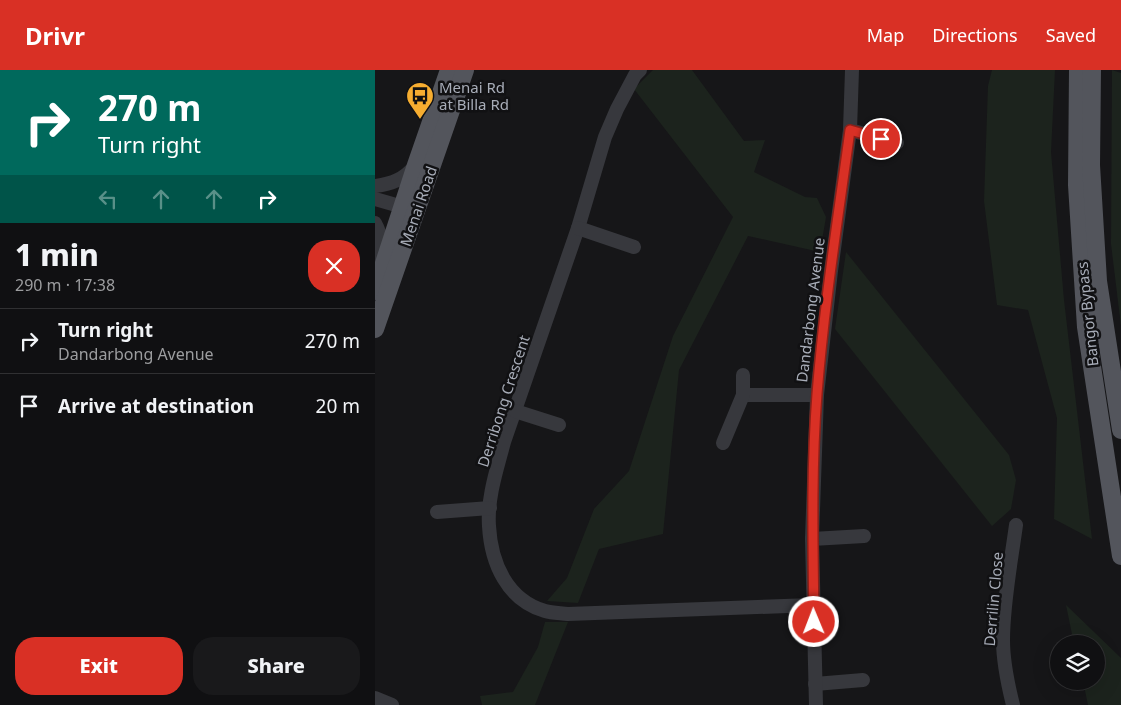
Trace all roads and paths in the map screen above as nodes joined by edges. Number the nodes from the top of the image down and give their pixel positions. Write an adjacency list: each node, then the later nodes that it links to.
1 (449, 70): 10 (main road, Menai Road)
2 (465, 70): 9 (main road, Menai Road)
3 (852, 70): 7 (street, Dandarbong Avenue)
4 (1078, 70): 32 (main road, Bangor Bypass)
5 (1092, 70): 25 (main road, Bangor Bypass)
6 (634, 72): 15 (street, Derribong Crescent)
7 (850, 130): 8 (street); 21 (street, Dandarbong Avenue)
8 (897, 143)
9 (435, 156): 13 (main road, Menai Road); 17 (main road, Menai Road)
10 (416, 165): 11 (street); 13 (main road, Menai Road)
11 (375, 186)
12 (375, 199): 13 (street)
13 (403, 207): 17 (main road, Menai Road); 18 (main road, Menai Road)
14 (375, 223): 18 (street)
15 (578, 228): 16 (street); 23 (street, Derribong Crescent)
16 (634, 247)
17 (400, 256): 19 (main road, Menai Road)
18 (375, 290)
19 (375, 329)
20 (743, 375): 22 (street)
21 (817, 394): 22 (street); 31 (street, Dandarbong Avenue)
22 (743, 395): 26 (street)
23 (515, 411): 24 (street); 27 (street, Derribong Crescent)
24 (559, 425)
25 (1121, 430)
26 (723, 443)
27 (490, 508): 28 (street); 33 (street, Derribong Crescent)
28 (437, 512)
29 (1016, 525): 39 (street, Derrilin Close)
30 (864, 536): 31 (street)
31 (812, 538): 33 (street, Dandarbong Avenue)
32 (1121, 556)
33 (813, 605): 35 (street, Dandarbong Avenue)
34 (863, 680): 35 (street)
35 (815, 684): 38 (street, Dandarbong Avenue)
36 (375, 698): 37 (street)
37 (392, 705)
38 (816, 705)
39 (1013, 705)

